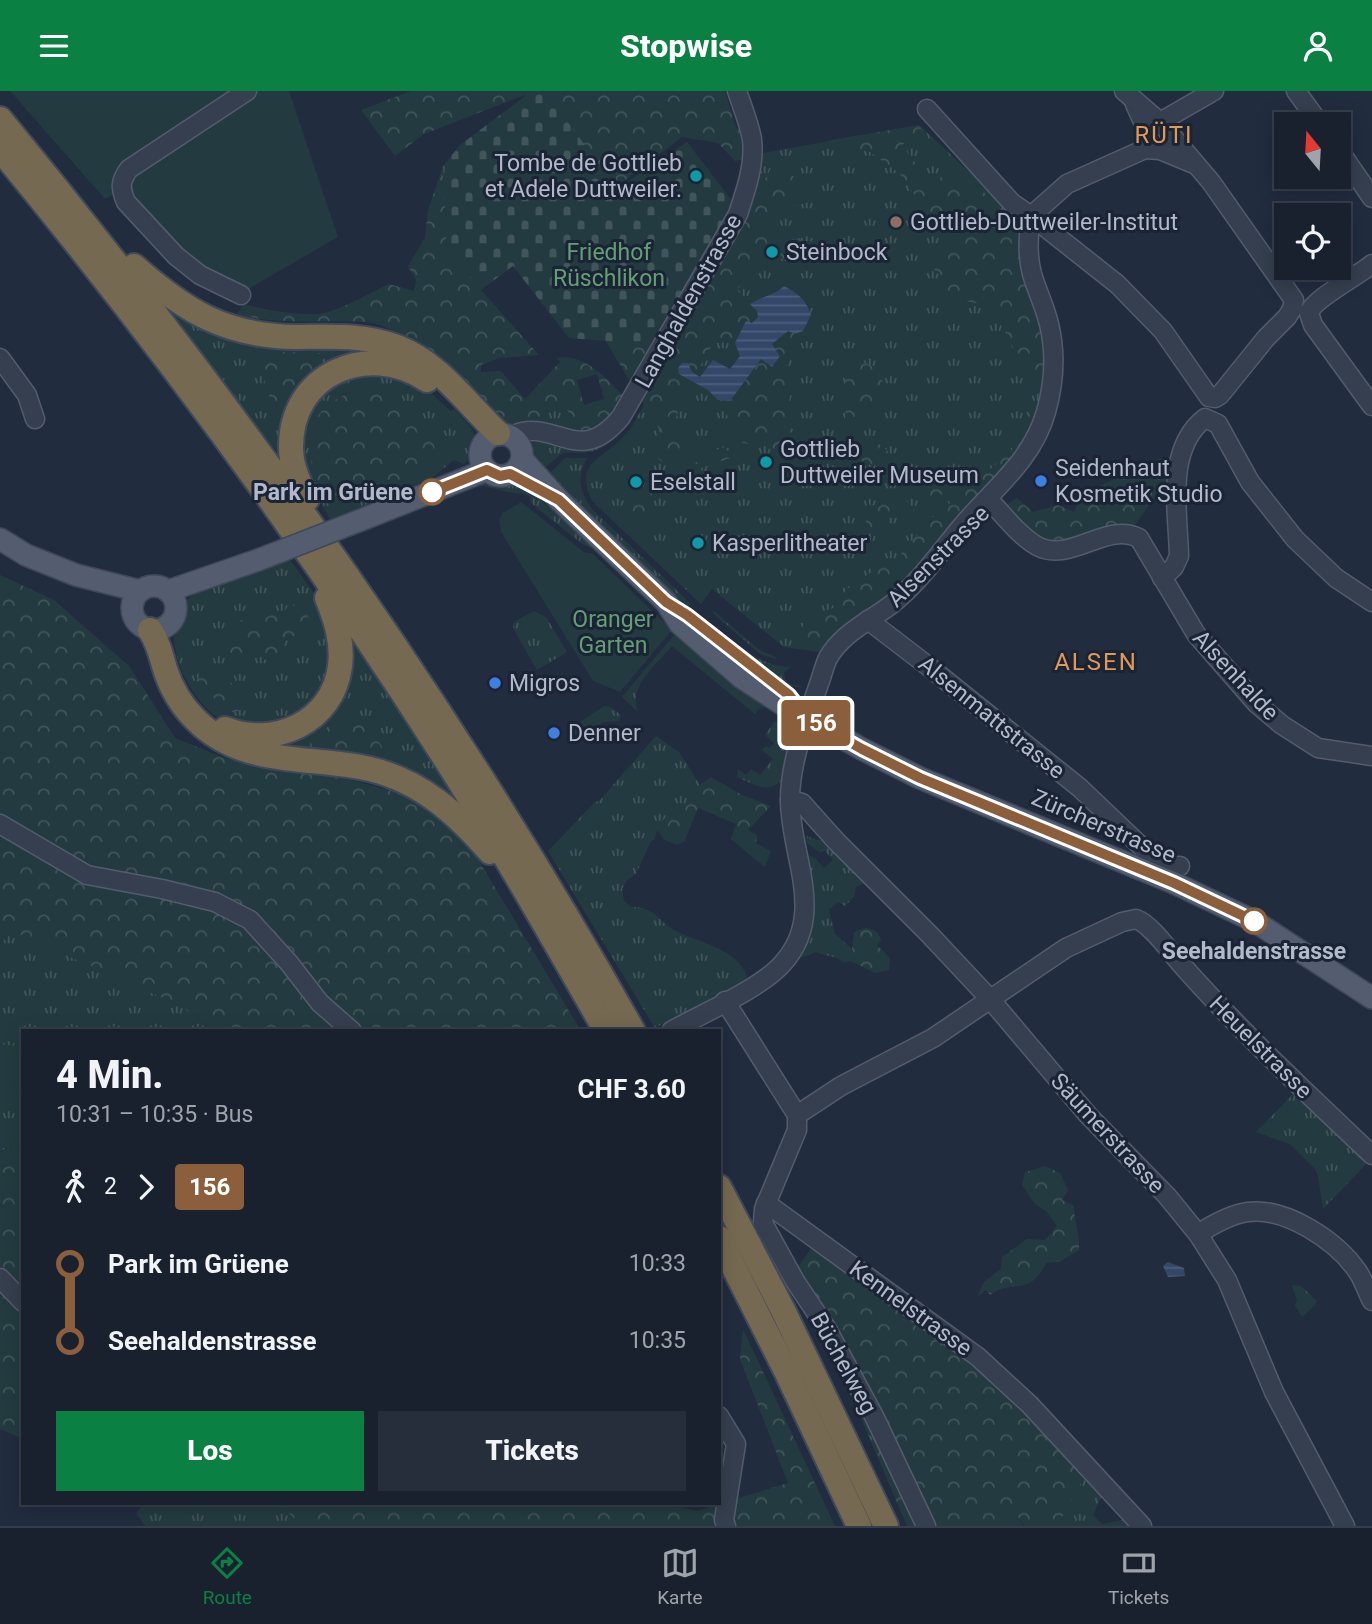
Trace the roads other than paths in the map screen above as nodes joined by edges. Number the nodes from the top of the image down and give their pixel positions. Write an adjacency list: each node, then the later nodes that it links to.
1 (247, 91): 18 (street)
2 (737, 91): 22 (street, Langhaldenstrasse)
3 (1214, 91): 9 (street)
4 (1296, 91): 7 (street)
5 (1129, 96): 9 (street); 11 (street)
6 (928, 109): 15 (street)
7 (1311, 112)
8 (0, 118): 16 (highway)
9 (1160, 122): 12 (street)
10 (0, 149): 25 (highway)
11 (1145, 149): 12 (street); 15 (street)
12 (1197, 165): 15 (street)
13 (1351, 165): 14 (street)
14 (1370, 190)
15 (1031, 216): 23 (street)
16 (89, 226): 22 (highway); 26 (highway)
17 (1372, 264): 20 (street)
18 (241, 295)
19 (0, 358): 21 (street)
20 (1372, 406)
21 (35, 419)
22 (502, 453): 26 (highway); 30 (main road, bridge); 32 (main road, Zürcherstrasse)
23 (989, 499): 27 (street, Alsenstrasse); 31 (street, Alsenstrasse)
24 (0, 539): 28 (main road)
25 (309, 555): 30 (highway); 37 (highway)
26 (341, 565): 43 (highway)
27 (1162, 578): 29 (street); 33 (street, Alsenhalde)
28 (136, 598): 30 (main road); 30 (main road)
29 (1372, 602)
30 (166, 613): 37 (highway)
31 (868, 620): 32 (street, Alsenstrasse); 36 (street, Alsenmattstrasse)
32 (807, 718): 34 (street, Alsenstrasse); 38 (main road, Zürcherstrasse)
33 (1372, 756)
34 (790, 800): 39 (street, Säumerstrasse); 40 (street, Alsenstrasse)
35 (0, 824): 41 (street)
36 (1180, 866)
37 (543, 923): 42 (highway)
38 (1372, 998)
39 (990, 999): 45 (street); 46 (street, Heuelstrasse); 49 (street, Säumerstrasse)
40 (725, 1001): 44 (street, Alsenstrasse); 45 (street)
41 (350, 1029)
42 (605, 1029)
43 (632, 1029)
44 (675, 1029)
45 (797, 1115): 48 (street)
46 (1372, 1155)
47 (721, 1191): 57 (highway)
48 (766, 1203): 58 (street, Büchelweg); 59 (street, Kennelstrasse)
49 (1198, 1234): 53 (street); 60 (street, Säumerstrasse)
50 (721, 1242): 56 (highway)
51 (0, 1278): 52 (street)
52 (21, 1300)
53 (1372, 1301)
54 (721, 1419): 55 (street)
55 (726, 1526)
56 (859, 1526)
57 (886, 1526)
58 (926, 1526)
59 (1142, 1526)
60 (1345, 1526)

